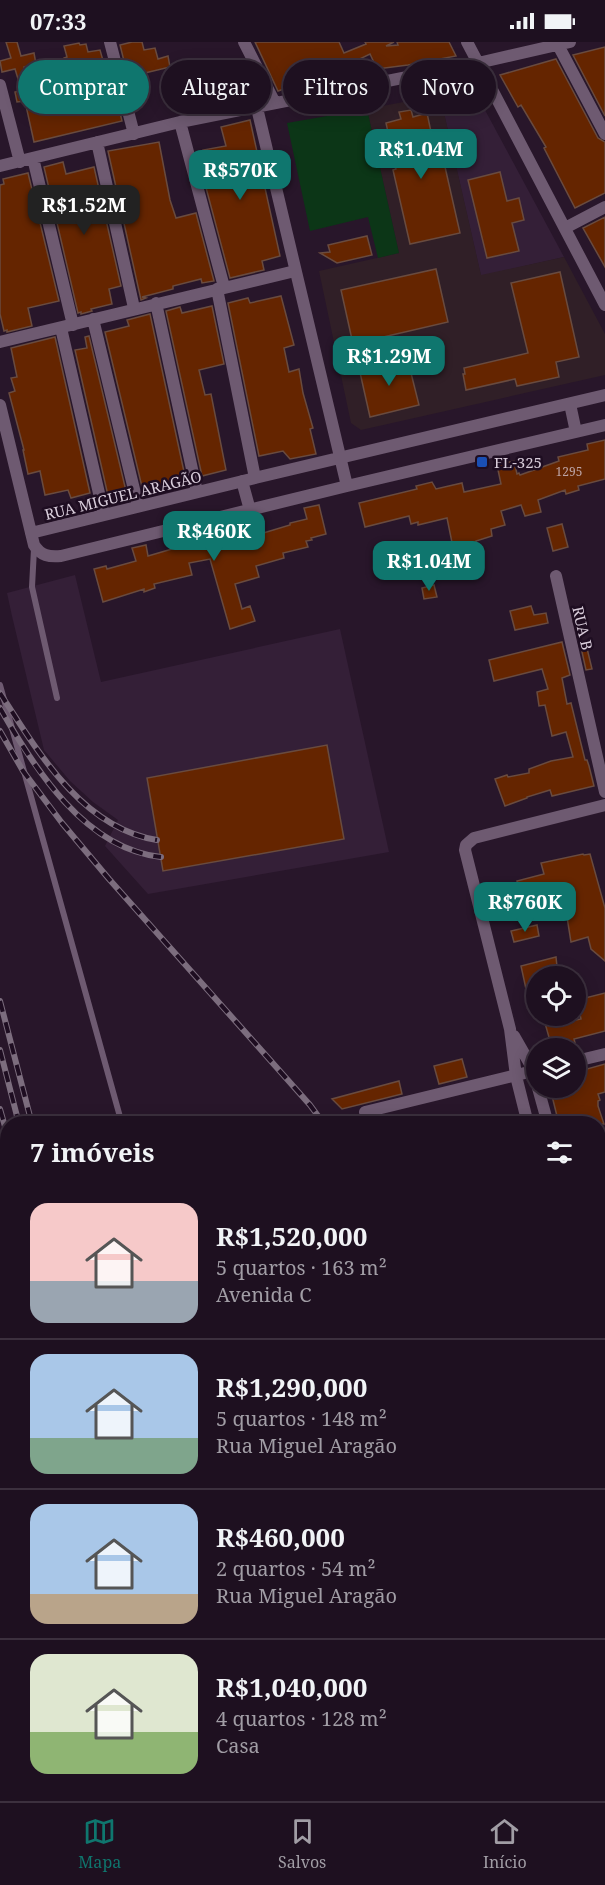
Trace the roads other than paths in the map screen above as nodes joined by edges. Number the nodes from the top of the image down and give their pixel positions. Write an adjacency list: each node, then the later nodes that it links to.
1 (110, 42): 15 (street)
2 (244, 42): 10 (street)
3 (467, 42): 5 (street)
4 (564, 43): 6 (street); 16 (street)
5 (476, 60)
6 (491, 60)
7 (401, 79): 10 (street)
8 (0, 85): 19 (street)
9 (496, 97): 22 (street)
10 (275, 104): 11 (street)
11 (271, 105)
12 (224, 114): 14 (street)
13 (258, 114): 23 (street)
14 (180, 122): 15 (street); 24 (street)
15 (134, 134): 17 (street)
16 (605, 134)
17 (96, 142): 18 (street); 27 (street)
18 (33, 158): 19 (street); 29 (street)
19 (20, 162): 20 (street)
20 (0, 166)
21 (605, 207): 22 (street)
22 (565, 228): 26 (street)
23 (295, 271): 24 (street); 36 (street)
24 (220, 288): 25 (street); 37 (street)
25 (156, 303): 27 (street); 40 (street)
26 (605, 305)
27 (134, 308): 28 (street)
28 (93, 319): 29 (street); 41 (street)
29 (67, 326): 30 (street); 43 (street)
30 (0, 342)
31 (605, 395): 32 (street, RUA MIGUEL ARAGÃO)
32 (570, 404): 35 (street); 36 (street, RUA MIGUEL ARAGÃO)
33 (0, 405): 44 (street)
34 (605, 425): 35 (street)
35 (576, 432): 39 (street)
36 (340, 459): 37 (street, RUA MIGUEL ARAGÃO); 39 (street)
37 (255, 478): 38 (street, RUA MIGUEL ARAGÃO)
38 (242, 481): 40 (street, RUA MIGUEL ARAGÃO); 42 (street)
39 (347, 486): 42 (street)
40 (197, 492): 41 (street, RUA MIGUEL ARAGÃO)
41 (138, 506): 43 (street, RUA MIGUEL ARAGÃO)
42 (250, 510): 44 (street)
43 (104, 515): 44 (street, RUA MIGUEL ARAGÃO)
44 (33, 539): 47 (lane)
45 (556, 576): 48 (street, RUA B)
46 (0, 685): 58 (lane)
47 (57, 698)
48 (605, 792)
49 (605, 805): 50 (street)
50 (510, 1029): 52 (street); 55 (street)
51 (605, 1054): 53 (street)
52 (526, 1057)
53 (586, 1059)
54 (526, 1075): 55 (street)
55 (516, 1076): 57 (street); 59 (street)
56 (541, 1098): 60 (street)
57 (365, 1112)
58 (120, 1116)
59 (526, 1116)
60 (546, 1116)

